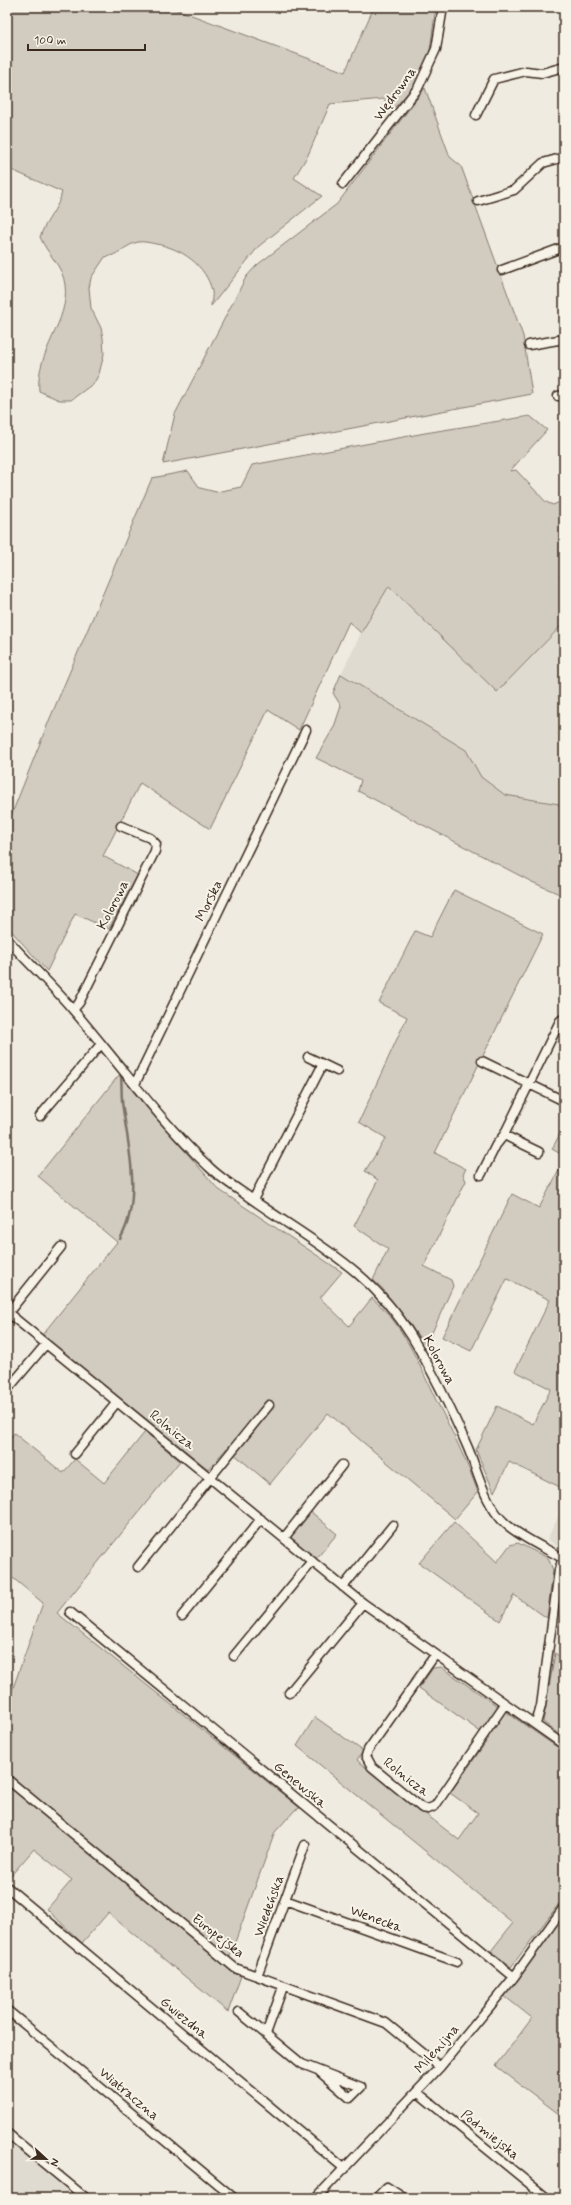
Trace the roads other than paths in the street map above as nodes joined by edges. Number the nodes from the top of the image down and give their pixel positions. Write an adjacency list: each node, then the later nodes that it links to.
1 (443, 7): 5 (street, Wędrowna)
2 (564, 67): 3 (street)
3 (476, 115)
4 (564, 157): 6 (street)
5 (343, 184)
6 (478, 201)
7 (564, 247): 8 (street)
8 (502, 270)
9 (564, 339): 10 (street)
10 (529, 345)
11 (306, 730): 21 (street, Morska)
12 (121, 826): 14 (street, Kolorowa)
13 (7, 939): 14 (street, Kolorowa)
14 (73, 1010): 16 (street, Kolorowa)
15 (564, 1018): 22 (street)
16 (101, 1044): 21 (street, Kolorowa); 24 (street)
17 (308, 1057): 19 (street)
18 (482, 1061): 22 (street)
19 (323, 1064): 20 (street); 28 (street)
20 (337, 1071)
21 (135, 1084): 28 (street, Kolorowa)
22 (528, 1084): 23 (street); 25 (street)
23 (564, 1101)
24 (40, 1116)
25 (504, 1135): 26 (street); 27 (street)
26 (539, 1152)
27 (481, 1175)
28 (253, 1200): 41 (street, Kolorowa)
29 (61, 1247): 30 (street, Rolnicza)
30 (7, 1312): 31 (street, Rolnicza)
31 (46, 1344): 32 (street); 33 (street, Rolnicza)
32 (7, 1390)
33 (117, 1402): 35 (street); 37 (street, Rolnicza)
34 (269, 1406): 37 (street)
35 (75, 1454)
36 (342, 1466): 40 (street)
37 (210, 1478): 38 (street, Rolnicza); 43 (street)
38 (261, 1520): 40 (street, Rolnicza); 47 (street)
39 (392, 1525): 44 (street)
40 (284, 1538): 42 (street, Rolnicza)
41 (564, 1559): 52 (street)
42 (312, 1561): 44 (street, Rolnicza); 49 (street)
43 (138, 1567)
44 (343, 1587): 45 (street, Rolnicza)
45 (363, 1603): 48 (street, Rolnicza); 50 (street)
46 (70, 1612): 61 (street, Genewska)
47 (182, 1616)
48 (436, 1655): 51 (street, Rolnicza); 51 (street, Rolnicza)
49 (234, 1656)
50 (288, 1693)
51 (505, 1704): 52 (street, Rolnicza)
52 (536, 1724): 53 (street, Rolnicza)
53 (564, 1745)
54 (7, 1779): 60 (street, Europejska)
55 (305, 1845): 57 (street, Wiedeńska)
56 (7, 1886): 70 (street, Gwiezdna)
57 (285, 1900): 59 (street, Wenecka); 60 (street, Wiedeńska)
58 (564, 1907): 61 (street, Milenijna)
59 (457, 1962)
60 (257, 1976): 62 (street, Europejska)
61 (514, 1977): 66 (street, Milenijna)
62 (283, 1986): 65 (street); 66 (street, Europejska)
63 (7, 2010): 72 (street, Wiatraczna)
64 (239, 2012): 65 (street)
65 (266, 2034): 67 (street)
66 (440, 2067): 68 (street, Milenijna)
67 (320, 2072): 67 (street)
68 (417, 2092): 70 (street, Milenijna); 76 (street, Podmiejska)
69 (7, 2133): 71 (street)
70 (345, 2169): 73 (street, Milenijna)
71 (86, 2198)
72 (234, 2198)
73 (316, 2198)
74 (376, 2198): 75 (street)
75 (404, 2198)
76 (547, 2198)

